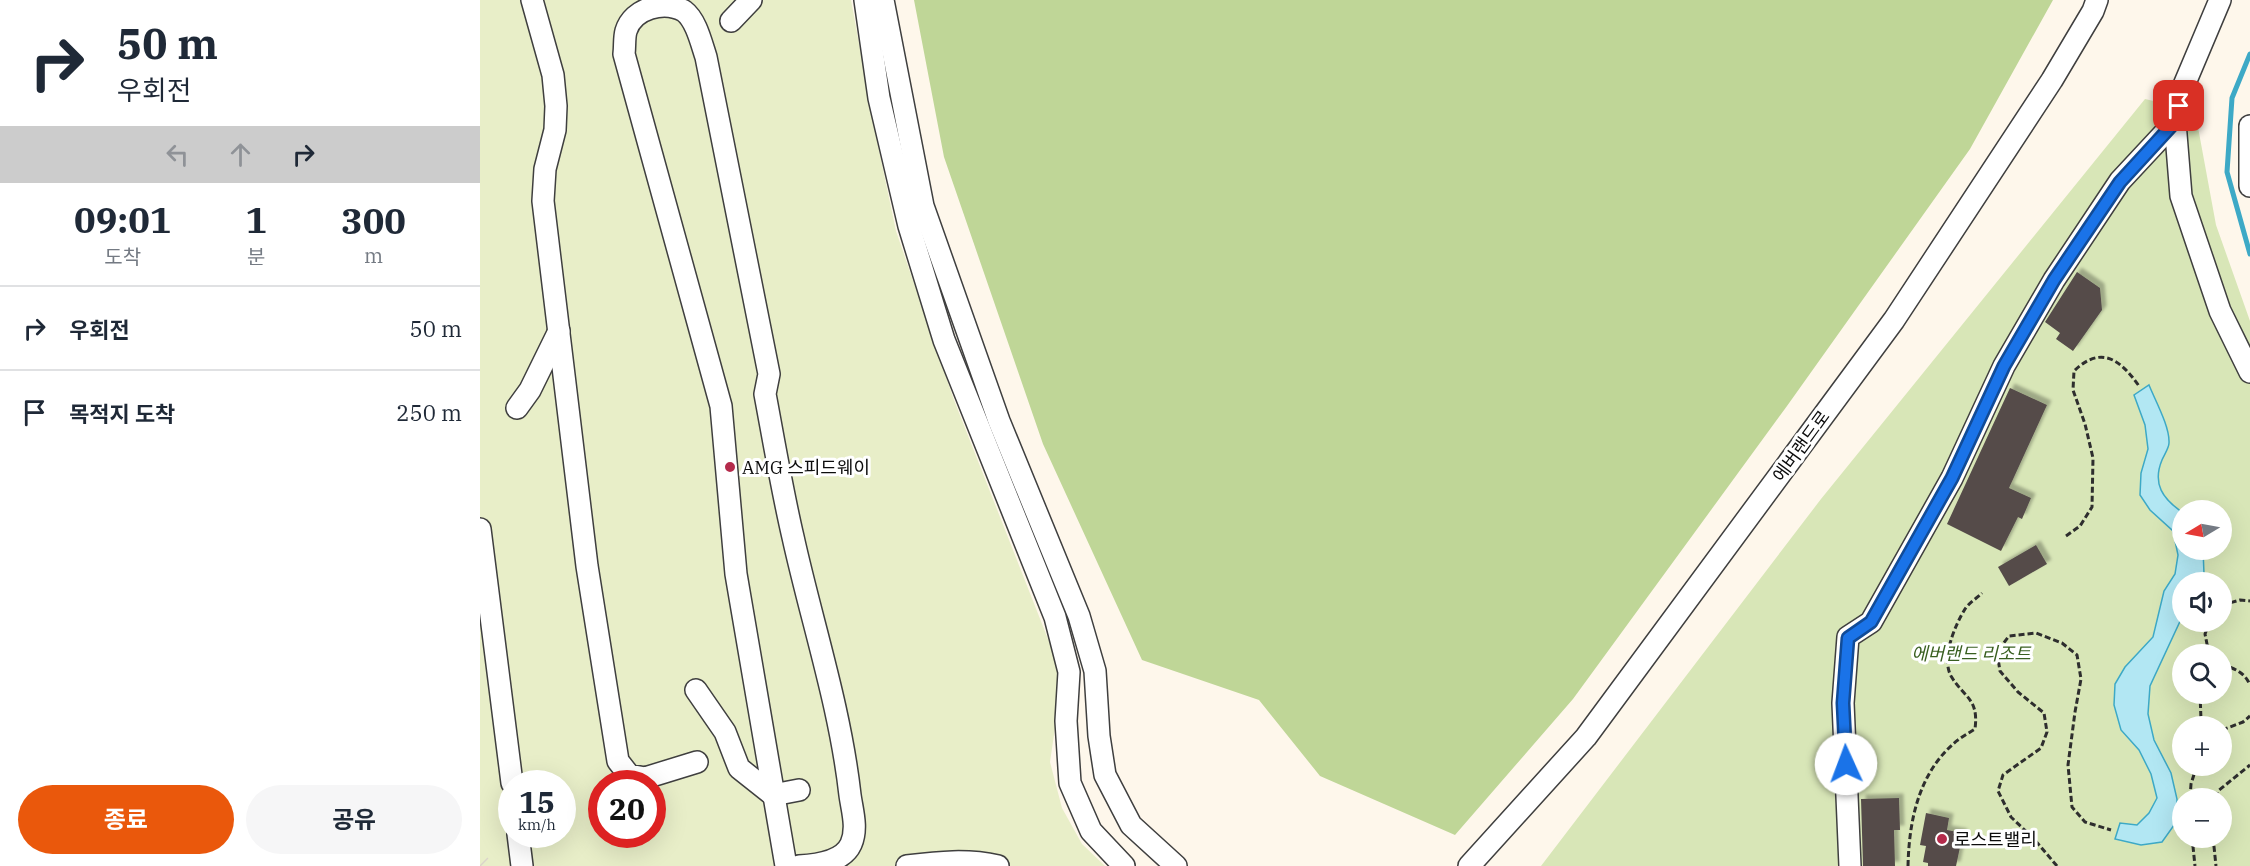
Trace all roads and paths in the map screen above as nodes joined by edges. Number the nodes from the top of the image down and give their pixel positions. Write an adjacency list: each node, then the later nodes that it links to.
1 (532, 0): 12 (street)
2 (751, 0): 8 (street)
3 (865, 0): 41 (street)
4 (883, 0): 42 (street)
5 (2097, 0): 43 (street, 에버랜드로)
6 (2220, 0): 9 (street)
7 (666, 3): 31 (street); 38 (street)
8 (731, 21)
9 (2175, 122): 13 (street); 44 (street)
10 (2250, 126): 11 (street)
11 (2250, 186)
12 (559, 330): 15 (street); 26 (street)
13 (2250, 372)
14 (2139, 386): 17 (path)
15 (517, 408)
16 (480, 529): 28 (street)
17 (2066, 536)
18 (1982, 593): 45 (path)
19 (2232, 602): 20 (path)
20 (2250, 602)
21 (2232, 668): 22 (path)
22 (2250, 686)
23 (696, 690): 31 (street)
24 (2250, 716): 25 (path)
25 (2232, 726)
26 (697, 762)
27 (2250, 765): 29 (path)
28 (510, 770)
29 (2222, 788)
30 (799, 790): 31 (street)
31 (773, 795): 37 (street)
32 (2111, 830): 46 (path)
33 (520, 848): 36 (street)
34 (2193, 848): 47 (path)
35 (2214, 848): 48 (path)
36 (522, 866)
37 (786, 866)
38 (799, 866)
39 (907, 866): 40 (street)
40 (998, 866)
41 (1124, 866)
42 (1176, 866)
43 (1469, 866)
44 (1850, 866)
45 (1908, 866)
46 (2057, 866)
47 (2195, 866)
48 (2216, 866)

